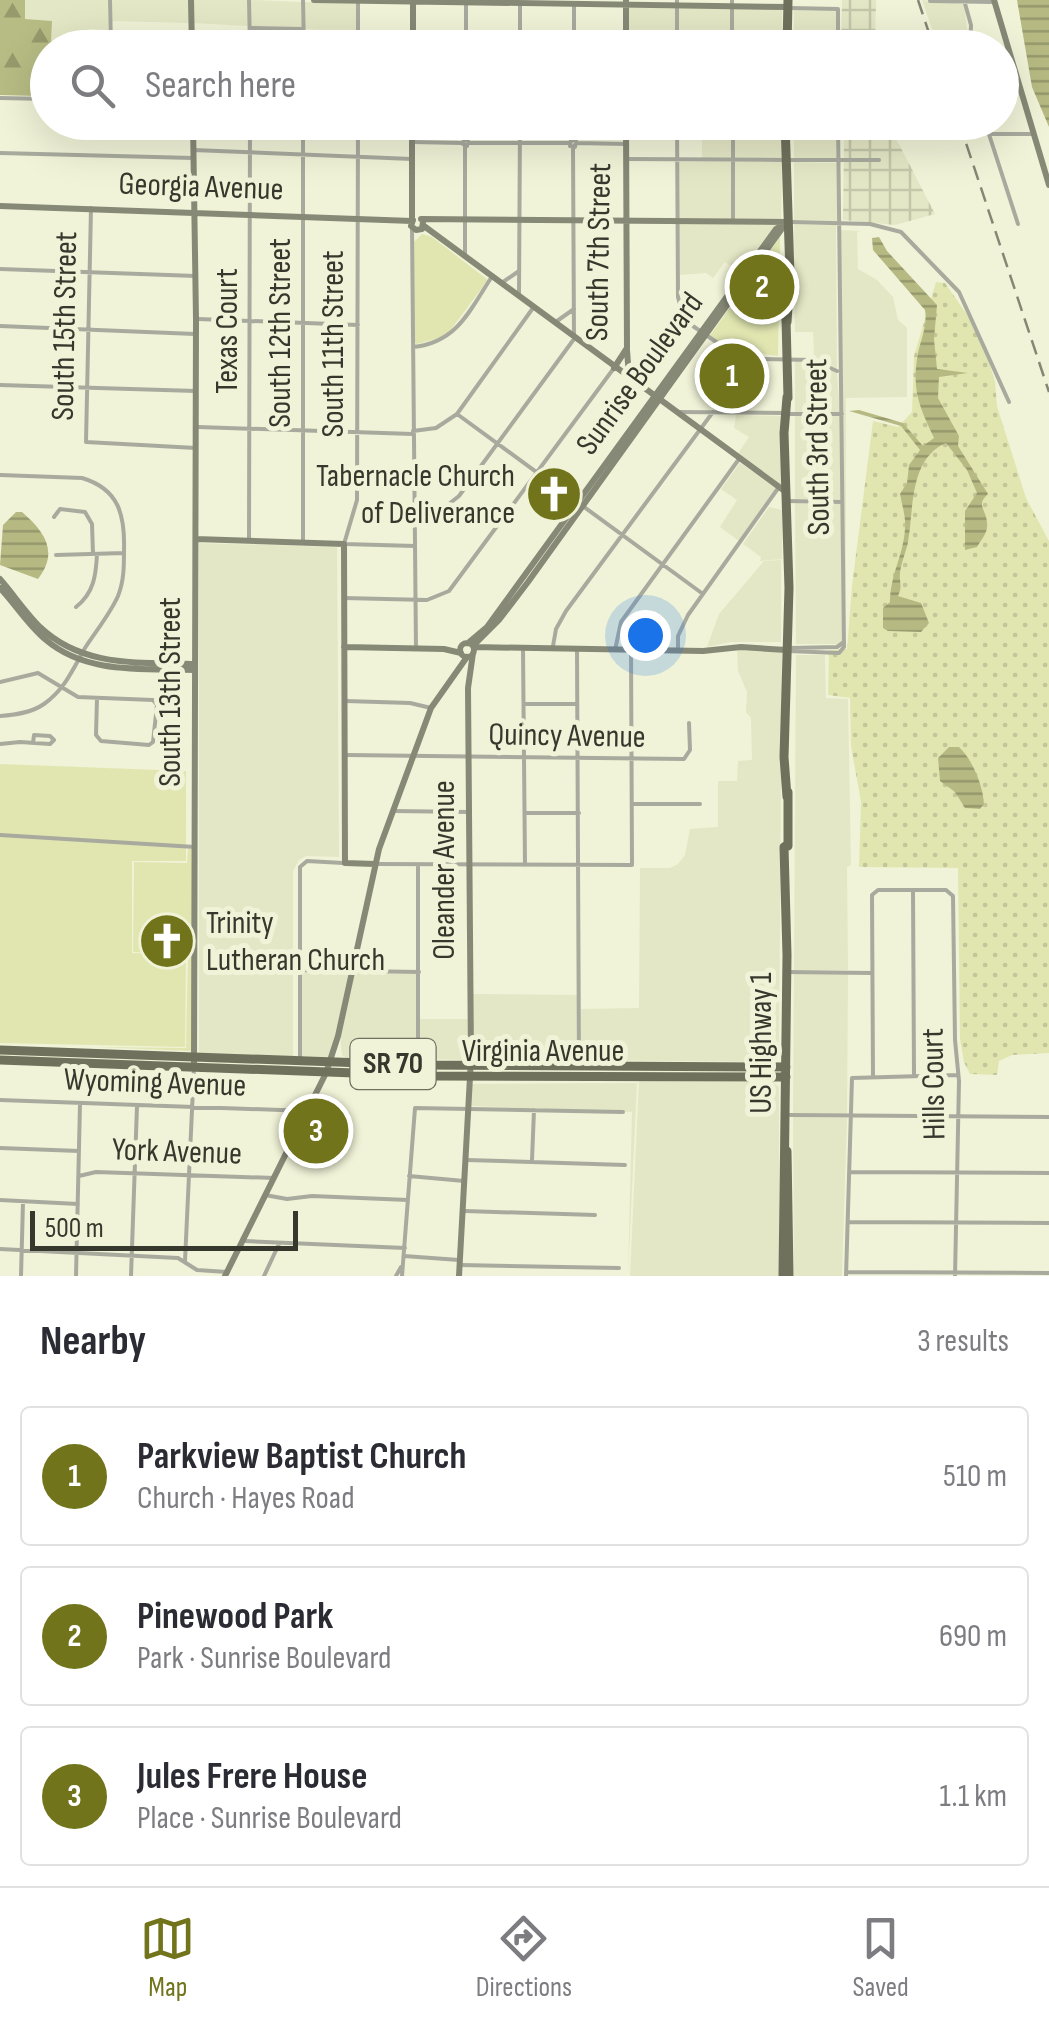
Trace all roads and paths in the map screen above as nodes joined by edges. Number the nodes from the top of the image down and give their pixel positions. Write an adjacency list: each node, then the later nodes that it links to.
1 (110, 0): 20 (street)
2 (190, 0): 21 (street)
3 (250, 0): 18 (street)
4 (303, 0): 19 (street)
5 (314, 0): 10 (street)
6 (413, 1): 10 (street); 14 (street); 23 (street)
7 (930, 1): 8 (street)
8 (965, 1): 9 (street); 32 (street)
9 (994, 1): 33 (street)
10 (358, 2): 22 (street)
11 (626, 2): 12 (street); 16 (street); 27 (street)
12 (677, 2): 13 (street); 28 (street)
13 (732, 2): 17 (street); 29 (street)
14 (466, 3): 15 (street); 24 (street)
15 (520, 3): 16 (street); 25 (street)
16 (574, 4): 26 (street)
17 (788, 4): 30 (main road); 31 (street)
18 (250, 28): 19 (street)
19 (304, 29)
20 (110, 30)
21 (191, 30)
22 (358, 30)
23 (413, 30)
24 (466, 30)
25 (520, 30)
26 (574, 30)
27 (626, 30)
28 (677, 30)
29 (732, 30)
30 (788, 30)
31 (838, 30)
32 (971, 30)
33 (1002, 30)
34 (1019, 92): 38 (street)
35 (0, 98): 36 (street)
36 (30, 99)
37 (1019, 134): 38 (street)
38 (1032, 134): 67 (street)
39 (192, 140): 57 (street, South 13th Street)
40 (250, 140): 55 (street, Texas Court)
41 (303, 140): 58 (street, South 12th Street)
42 (358, 140): 59 (street, South 11th Street)
43 (573, 140): 53 (street)
44 (626, 140): 54 (street, South 7th Street)
45 (677, 140): 62 (street)
46 (732, 140): 63 (street)
47 (787, 140): 64 (main road, US Highway 1)
48 (838, 140): 65 (street, South 3rd Street)
49 (991, 140): 83 (street)
50 (412, 142): 51 (street); 60 (street)
51 (466, 143): 52 (street); 74 (street)
52 (520, 143): 53 (street); 75 (street)
53 (573, 143): 54 (street); 76 (street)
54 (626, 144): 61 (street, South 7th Street)
55 (250, 152): 57 (street); 58 (street); 71 (street, Texas Court)
56 (0, 153): 57 (street)
57 (192, 154): 70 (street, South 13th Street)
58 (303, 154): 59 (street); 72 (street, South 12th Street)
59 (358, 157): 60 (street); 73 (street, South 11th Street)
60 (412, 159): 82 (street)
61 (626, 160): 62 (street); 77 (street, South 7th Street)
62 (677, 160): 63 (street); 78 (street)
63 (733, 160): 64 (street); 79 (street)
64 (787, 160): 65 (street); 80 (main road, US Highway 1)
65 (838, 160): 66 (street); 81 (street, South 3rd Street)
66 (878, 160)
67 (1049, 185)
68 (0, 206): 69 (street, Georgia Avenue)
69 (91, 208): 70 (street, Georgia Avenue); 89 (street, South 15th Street)
70 (194, 212): 71 (street, Georgia Avenue); 90 (street, South 13th Street)
71 (249, 214): 72 (street, Georgia Avenue); 96 (street, Texas Court)
72 (302, 216): 73 (street, Georgia Avenue); 97 (street, South 12th Street)
73 (357, 218): 82 (street, Georgia Avenue); 99 (street, South 11th Street)
74 (465, 219): 75 (street, Georgia Avenue); 82 (street, Georgia Avenue); 86 (street)
75 (519, 220): 76 (street, Georgia Avenue); 88 (street)
76 (573, 220): 77 (street, Georgia Avenue); 94 (street)
77 (626, 220): 78 (street, Georgia Avenue); 106 (street, South 7th Street)
78 (678, 221): 79 (street, Georgia Avenue); 103 (street)
79 (733, 222): 80 (street, Georgia Avenue)
80 (787, 222): 81 (street, Georgia Avenue); 84 (street, Sunrise Boulevard); 85 (main road, US Highway 1); 103 (street, Sunrise Boulevard)
81 (838, 223): 109 (street, South 3rd Street); 115 (street, Georgia Avenue)
82 (417, 224): 86 (street); 105 (street)
83 (1018, 224)
84 (771, 248): 85 (street); 103 (street, Sunrise Boulevard)
85 (787, 257): 107 (main road, US Highway 1)
86 (464, 258): 91 (street)
87 (0, 269): 89 (street)
88 (519, 271): 91 (street); 92 (street)
89 (89, 272): 90 (street); 101 (street, South 15th Street)
90 (196, 276): 95 (street, South 13th Street)
91 (494, 280): 92 (street); 105 (street)
92 (520, 299): 93 (street)
93 (532, 308): 98 (street); 119 (street)
94 (574, 309): 98 (street); 104 (street)
95 (196, 319): 96 (street); 102 (street, South 13th Street)
96 (250, 321): 97 (street); 122 (street, Texas Court)
97 (303, 323): 99 (street); 124 (street, South 12th Street)
98 (552, 323): 104 (street)
99 (358, 325): 125 (street, South 11th Street)
100 (0, 326): 101 (street)
101 (88, 330): 102 (street); 112 (street, South 15th Street)
102 (196, 334): 113 (street, South 13th Street)
103 (703, 335): 107 (street); 114 (street, Sunrise Boulevard)
104 (574, 339): 108 (street); 127 (street)
105 (413, 346): 126 (street)
106 (627, 348): 108 (street, South 7th Street); 110 (street)
107 (787, 359): 109 (street); 118 (main road, US Highway 1)
108 (614, 368): 110 (street); 130 (street, South 7th Street)
109 (839, 372): 120 (street, South 3rd Street)
110 (629, 379): 114 (street)
111 (0, 385): 112 (street)
112 (86, 389): 113 (street); 128 (street, South 15th Street)
113 (196, 391): 121 (street, South 13th Street)
114 (656, 398): 116 (street); 134 (street, Sunrise Boulevard)
115 (1009, 402)
116 (675, 412): 117 (street); 123 (street)
117 (713, 412): 118 (street); 123 (street)
118 (787, 413): 120 (street); 132 (main road, US Highway 1)
119 (457, 414): 126 (street); 127 (street)
120 (842, 414): 133 (street, South 3rd Street)
121 (196, 426): 122 (street); 128 (street, South 13th Street)
122 (250, 428): 124 (street); 140 (street, Texas Court)
123 (699, 429): 129 (street); 138 (street)
124 (303, 430): 125 (street); 141 (street, South 12th Street)
125 (358, 432): 126 (street); 142 (street, South 11th Street)
126 (413, 433): 137 (street)
127 (497, 443): 130 (street); 137 (street)
128 (196, 448): 139 (street, South 13th Street)
129 (739, 459): 132 (street); 147 (street)
130 (538, 473): 134 (street); 152 (street, South 7th Street)
131 (0, 476): 146 (street)
132 (783, 500): 133 (street); 135 (street); 135 (street); 162 (main road, US Highway 1)
133 (843, 502): 155 (street, South 3rd Street)
134 (580, 503): 138 (street); 154 (street, Sunrise Boulevard); 163 (street, Sunrise Boulevard)
135 (768, 504): 150 (street)
136 (54, 517): 145 (street)
137 (415, 517): 143 (street)
138 (623, 534): 147 (street); 160 (street)
139 (196, 539): 140 (street); 168 (street, South 13th Street)
140 (249, 540): 141 (street)
141 (302, 543): 142 (street)
142 (344, 544): 143 (street); 151 (street, South 11th Street)
143 (415, 546): 152 (street)
144 (56, 554): 145 (street)
145 (95, 554): 146 (street); 153 (street)
146 (124, 554): 167 (street)
147 (664, 564): 150 (street); 164 (street)
148 (0, 579): 167 (street)
149 (0, 588): 167 (street)
150 (704, 594): 166 (street)
151 (344, 598): 152 (street); 156 (street, South 11th Street)
152 (415, 600): 157 (street)
153 (76, 607)
154 (488, 632): 158 (street); 163 (street, Sunrise Boulevard)
155 (844, 642): 162 (street); 162 (street, South 3rd Street)
156 (344, 647): 157 (street); 174 (street, South 11th Street)
157 (416, 648): 163 (street)
158 (492, 650): 159 (street); 163 (street)
159 (523, 650): 160 (street); 175 (street)
160 (553, 650): 161 (street)
161 (577, 650): 164 (street); 176 (street)
162 (786, 650): 166 (street); 206 (main road, US Highway 1)
163 (468, 651): 170 (street, Sunrise Boulevard); 171 (street, Oleander Avenue)
164 (616, 651): 165 (street)
165 (631, 651): 166 (street); 187 (street)
166 (678, 651)
167 (80, 657): 168 (street); 172 (street)
168 (195, 667): 195 (street, South 13th Street)
169 (0, 682): 172 (street)
170 (448, 682): 171 (street); 177 (street, Sunrise Boulevard)
171 (468, 688): 184 (street, Oleander Avenue)
172 (61, 689): 173 (street); 178 (street)
173 (97, 698): 173 (street)
174 (344, 701): 177 (street); 182 (street, South 11th Street)
175 (524, 704): 176 (street); 185 (street)
176 (578, 704): 186 (street)
177 (431, 708): 183 (street, Sunrise Boulevard)
178 (0, 716)
179 (689, 724): 187 (street, Quincy Avenue)
180 (33, 743): 181 (street)
181 (0, 744)
182 (345, 755): 183 (street, Quincy Avenue); 196 (street, South 11th Street)
183 (412, 758): 184 (street, Quincy Avenue); 190 (street, Sunrise Boulevard)
184 (469, 758): 185 (street, Quincy Avenue); 191 (street, Oleander Avenue)
185 (524, 758): 186 (street, Quincy Avenue); 192 (street)
186 (578, 758): 187 (street, Quincy Avenue); 193 (street)
187 (632, 759): 188 (street)
188 (633, 804): 189 (street); 201 (street)
189 (700, 804)
190 (392, 811): 191 (street); 197 (street, Sunrise Boulevard)
191 (469, 812): 199 (street, Oleander Avenue)
192 (524, 812): 193 (street); 200 (street)
193 (579, 813): 201 (street)
194 (0, 836): 195 (street)
195 (196, 847): 213 (street, South 13th Street)
196 (345, 863): 197 (street); 203 (street)
197 (375, 864): 198 (street); 204 (street, Sunrise Boulevard)
198 (418, 866): 199 (street); 205 (street)
199 (469, 866): 200 (street); 219 (street, Oleander Avenue)
200 (525, 866): 201 (street)
201 (579, 866): 216 (street)
202 (912, 890): 207 (street); 224 (street); 225 (street, Hills Court)
203 (300, 970): 204 (street); 212 (street)
204 (353, 971): 205 (street); 208 (street, Sunrise Boulevard)
205 (418, 972): 215 (street)
206 (786, 972): 207 (street); 221 (main road, US Highway 1)
207 (872, 972): 223 (street)
208 (338, 1036): 214 (street); 218 (street, Sunrise Boulevard)
209 (0, 1050): 210 (main road, Virginia Avenue / SR 70)
210 (51, 1057): 211 (main road, Virginia Avenue / SR 70); 213 (main road, Virginia Avenue / SR 70)
211 (0, 1060)
212 (300, 1061): 213 (main road, Virginia Avenue / SR 70); 218 (main road, Virginia Avenue / SR 70)
213 (194, 1062): 220 (main road, Virginia Avenue / SR 70); 230 (street, South 13th Street)
214 (349, 1063): 215 (main road, Virginia Avenue / SR 70); 218 (main road, Virginia Avenue / SR 70)
215 (418, 1065): 219 (main road, Virginia Avenue / SR 70)
216 (579, 1066): 217 (main road, Virginia Avenue / SR 70); 219 (main road, Virginia Avenue / SR 70)
217 (646, 1066): 221 (main road, Virginia Avenue / SR 70); 222 (main road)
218 (328, 1068): 219 (main road, Virginia Avenue / SR 70); 220 (main road, Virginia Avenue / SR 70); 226 (street, Sunrise Boulevard)
219 (470, 1071): 222 (main road, Virginia Avenue / SR 70); 231 (street, Oleander Avenue)
220 (306, 1072): 226 (street)
221 (786, 1072): 222 (main road, Virginia Avenue / SR 70); 235 (main road, US Highway 1)
222 (625, 1076)
223 (874, 1076): 224 (street); 236 (street)
224 (914, 1076): 225 (street)
225 (958, 1076): 237 (street, Hills Court)
226 (316, 1096): 233 (street, Sunrise Boulevard)
227 (0, 1100): 228 (street, Wyoming Avenue)
228 (80, 1104): 229 (street, Wyoming Avenue); 241 (street)
229 (137, 1106): 230 (street, Wyoming Avenue); 246 (street)
230 (192, 1107): 233 (street, Wyoming Avenue); 248 (street, South 13th Street)
231 (469, 1108): 232 (street); 242 (street, Oleander Avenue); 251 (street)
232 (534, 1110): 234 (street); 243 (street)
233 (308, 1111): 252 (street, Sunrise Boulevard)
234 (623, 1112)
235 (786, 1115): 236 (street); 240 (main road, US Highway 1)
236 (850, 1116): 237 (street); 245 (street)
237 (958, 1116): 238 (street); 247 (street, Hills Court)
238 (1049, 1116)
239 (0, 1148): 241 (street)
240 (786, 1148): 267 (main road, US Highway 1); 267 (main road, US Highway 1)
241 (79, 1151): 250 (street)
242 (467, 1160): 243 (street); 253 (street, Oleander Avenue)
243 (532, 1162): 244 (street)
244 (624, 1165)
245 (849, 1172): 247 (street); 261 (street)
246 (134, 1173): 248 (street, York Avenue); 250 (street, York Avenue); 271 (street)
247 (958, 1173): 249 (street); 262 (street, Hills Court)
248 (190, 1174): 252 (street, York Avenue); 272 (street, South 13th Street)
249 (1049, 1174)
250 (78, 1176): 258 (street)
251 (409, 1176): 253 (street); 256 (street)
252 (274, 1178): 254 (street, Sunrise Boulevard)
253 (466, 1181): 259 (street, Oleander Avenue)
254 (266, 1195): 256 (street, York Avenue); 264 (street, Sunrise Boulevard)
255 (0, 1200): 257 (street)
256 (408, 1200): 269 (street)
257 (23, 1202): 258 (street); 268 (street)
258 (78, 1204): 270 (street)
259 (464, 1211): 260 (street); 273 (street, Oleander Avenue)
260 (596, 1215)
261 (847, 1222): 262 (street); 277 (street)
262 (957, 1222): 263 (street); 278 (street, Hills Court)
263 (1049, 1223)
264 (242, 1241): 265 (street); 276 (street, Sunrise Boulevard)
265 (280, 1244): 269 (street); 282 (street)
266 (0, 1249): 268 (street)
267 (787, 1249): 285 (main road, US Highway 1)
268 (21, 1250): 270 (street); 279 (street)
269 (404, 1252): 273 (street); 283 (street)
270 (76, 1253): 271 (street); 280 (street)
271 (132, 1256): 272 (street); 281 (street)
272 (185, 1261): 276 (street)
273 (460, 1262): 274 (street); 284 (street, Oleander Avenue)
274 (619, 1268)
275 (1049, 1273): 278 (street)
276 (226, 1274)
277 (846, 1274): 278 (street)
278 (955, 1274)
279 (21, 1276)
280 (76, 1276)
281 (131, 1276)
282 (264, 1276)
283 (399, 1276)
284 (459, 1276)
285 (786, 1276)

